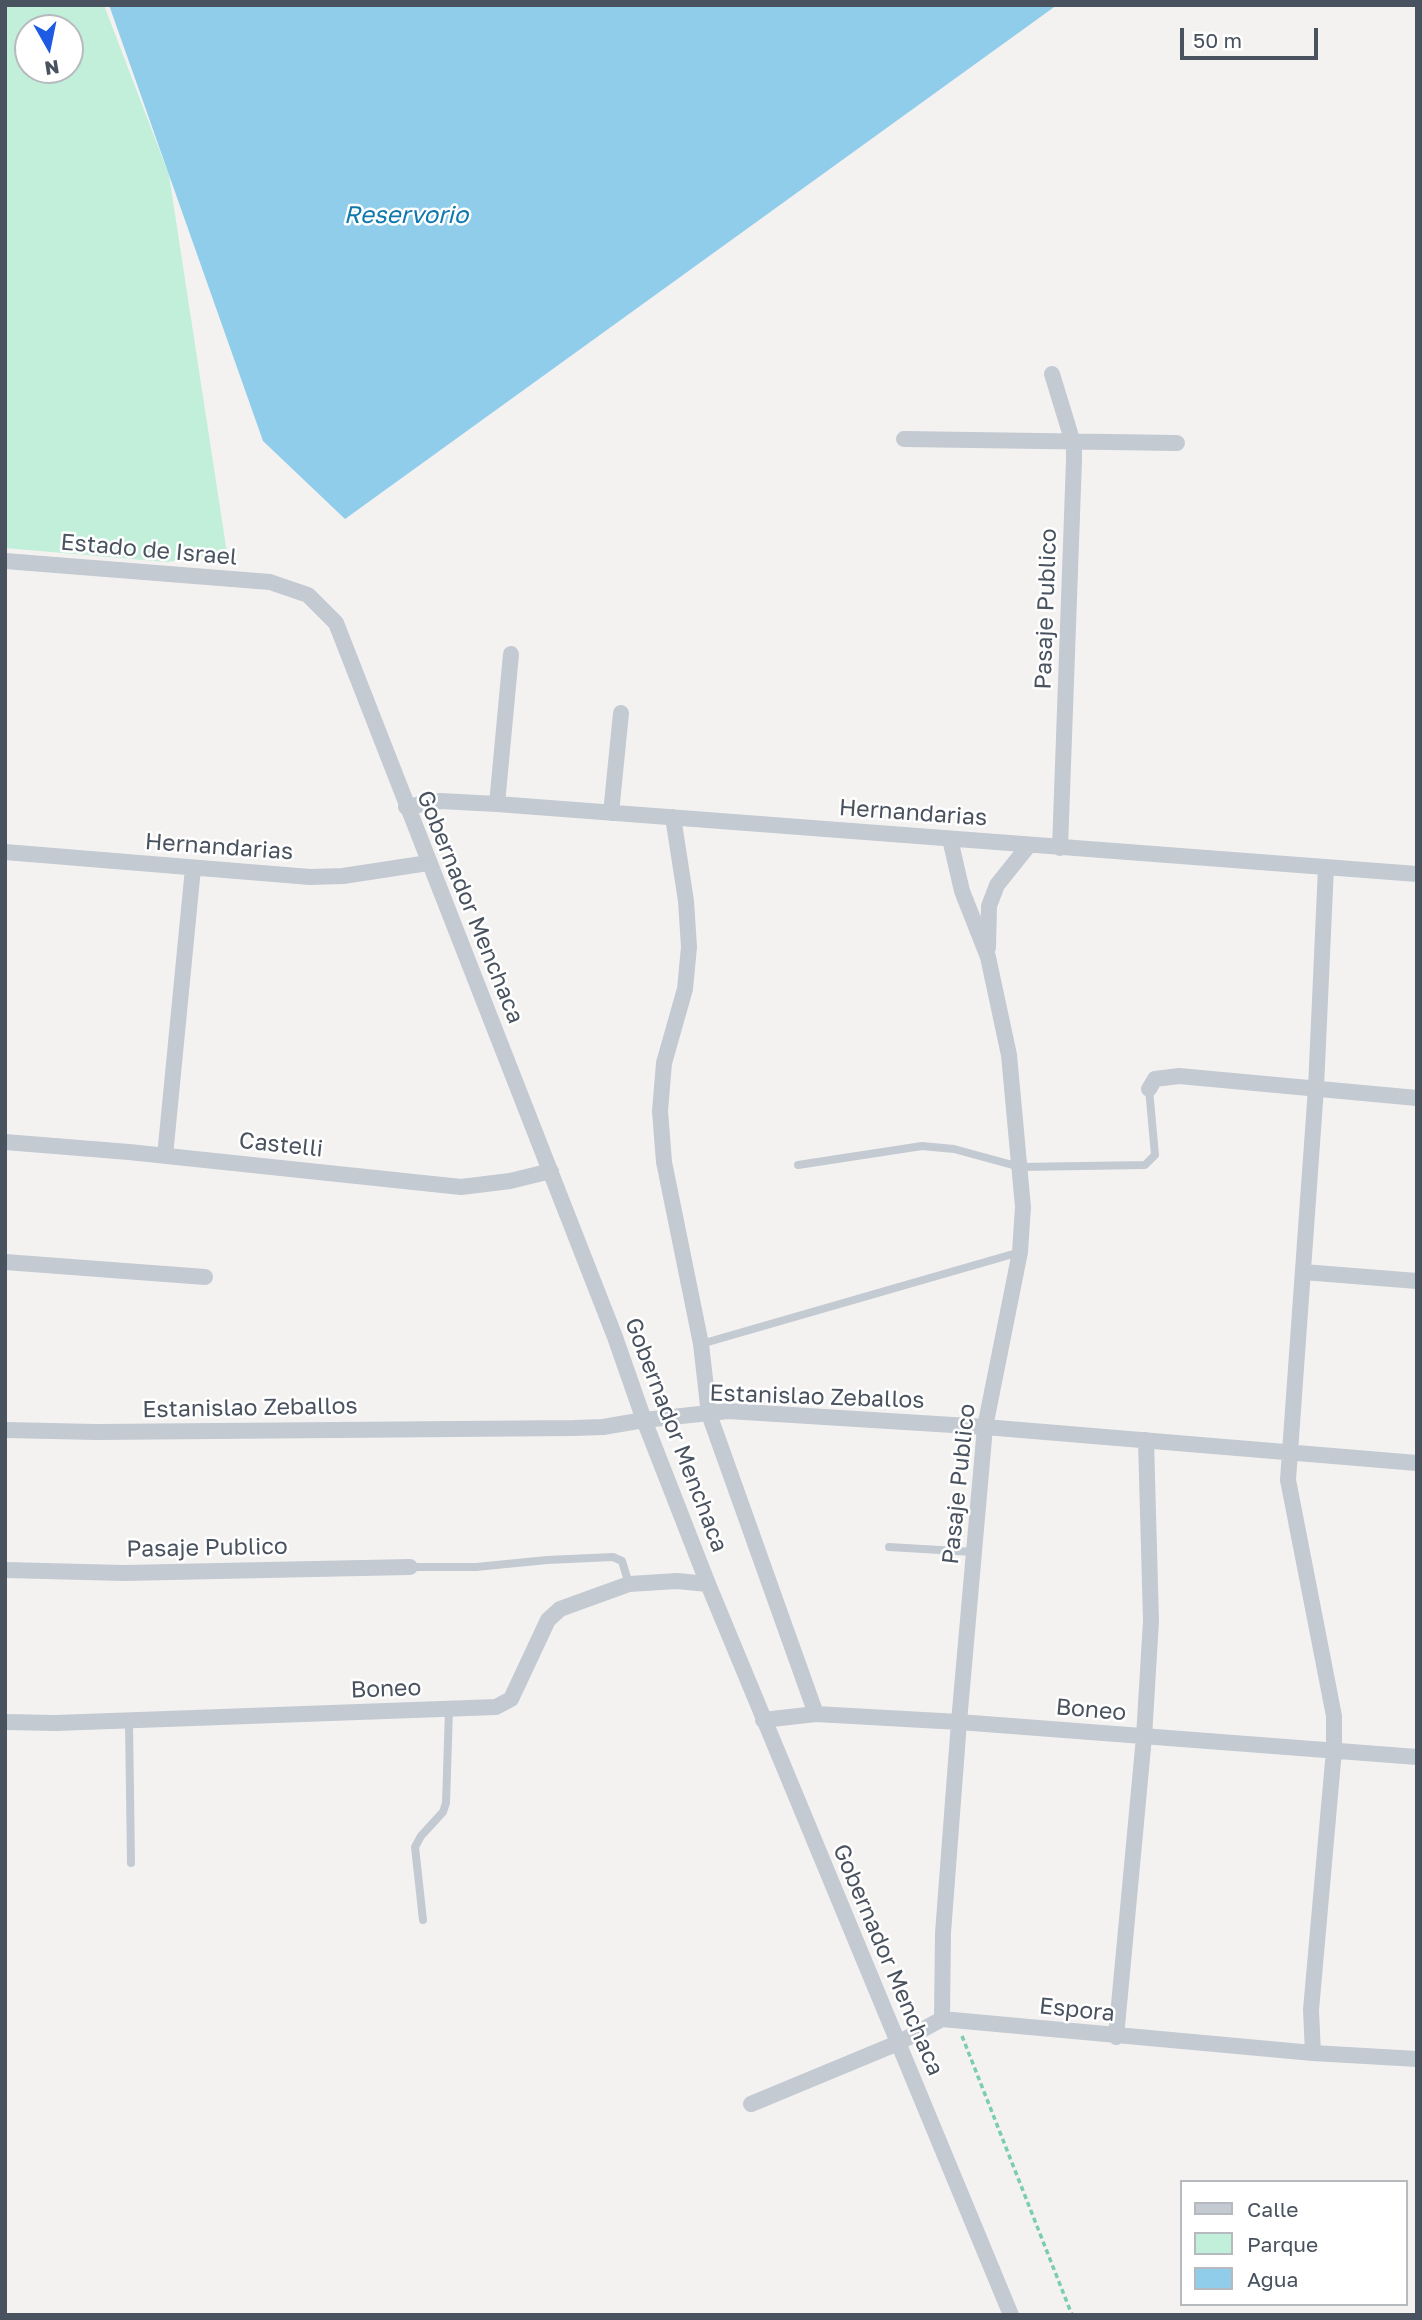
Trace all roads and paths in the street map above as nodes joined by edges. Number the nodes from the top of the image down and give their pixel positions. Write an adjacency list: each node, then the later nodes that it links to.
1 (1052, 374): 3 (street, Pasaje Publico)
2 (904, 439): 3 (street)
3 (1073, 442): 4 (street); 15 (street, Pasaje Publico)
4 (1177, 443)
5 (5, 561): 6 (street, Estado de Israel)
6 (288, 587): 10 (street, Gobernador Menchaca)
7 (511, 654): 9 (street)
8 (621, 713): 11 (street)
9 (497, 804): 10 (street, Hernandarias); 11 (street, Hernandarias)
10 (406, 807): 17 (street, Gobernador Menchaca)
11 (611, 813): 12 (street, Hernandarias)
12 (673, 817): 13 (street, Hernandarias); 35 (street)
13 (950, 839): 14 (street, Hernandarias); 21 (street, Pasaje Publico)
14 (1029, 845): 15 (street, Hernandarias); 21 (street, Pasaje Publico)
15 (1060, 848): 18 (street, Hernandarias)
16 (5, 852): 19 (street, Hernandarias)
17 (428, 863): 19 (street, Hernandarias); 29 (street, Gobernador Menchaca)
18 (1326, 867): 20 (street, Hernandarias); 22 (street)
19 (193, 868): 26 (street)
20 (1417, 874)
21 (988, 957): 28 (street, Pasaje Publico)
22 (1315, 1088): 23 (street); 24 (street); 32 (street)
23 (1149, 1089): 28 (lane)
24 (1417, 1098)
25 (5, 1142): 26 (street, Castelli)
26 (165, 1156): 29 (street, Castelli)
27 (798, 1164): 28 (lane)
28 (1020, 1167): 30 (street, Pasaje Publico)
29 (551, 1171): 37 (street, Gobernador Menchaca)
30 (1020, 1252): 35 (lane); 38 (street, Pasaje Publico)
31 (5, 1262): 33 (street)
32 (1303, 1272): 34 (street); 41 (street)
33 (205, 1277)
34 (1417, 1281)
35 (701, 1344): 36 (street)
36 (709, 1414): 37 (street, Estanislao Zeballos); 38 (street, Estanislao Zeballos); 50 (street)
37 (643, 1420): 39 (street, Estanislao Zeballos); 48 (street, Gobernador Menchaca)
38 (985, 1427): 40 (street, Estanislao Zeballos); 44 (street, Pasaje Publico)
39 (5, 1430)
40 (1146, 1440): 41 (street, Estanislao Zeballos); 55 (street)
41 (1288, 1453): 42 (street, Estanislao Zeballos); 56 (street)
42 (1417, 1463)
43 (889, 1547): 44 (lane)
44 (974, 1552): 54 (street, Pasaje Publico)
45 (410, 1567): 46 (street, Pasaje Publico); 47 (lane)
46 (5, 1570)
47 (629, 1584): 48 (street, Boneo); 49 (street, Boneo)
48 (708, 1584): 51 (street, Gobernador Menchaca)
49 (449, 1710): 52 (street, Boneo); 59 (lane)
50 (816, 1714): 51 (street, Boneo); 54 (street, Boneo)
51 (762, 1720): 62 (street, Gobernador Menchaca)
52 (129, 1721): 53 (street, Boneo); 58 (lane)
53 (5, 1722)
54 (959, 1722): 55 (street, Boneo); 60 (street, Pasaje Publico)
55 (1144, 1737): 56 (street, Boneo); 61 (street)
56 (1334, 1750): 57 (street, Boneo); 63 (street)
57 (1417, 1757)
58 (131, 1863)
59 (423, 1920)
60 (949, 2020): 61 (street, Espora); 62 (street); 67 (path)
61 (1116, 2036): 63 (street, Espora)
62 (898, 2043): 65 (street); 66 (street, Gobernador Menchaca)
63 (1313, 2053): 64 (street, Espora)
64 (1417, 2059)
65 (751, 2104)
66 (1011, 2315)
67 (1072, 2315)

